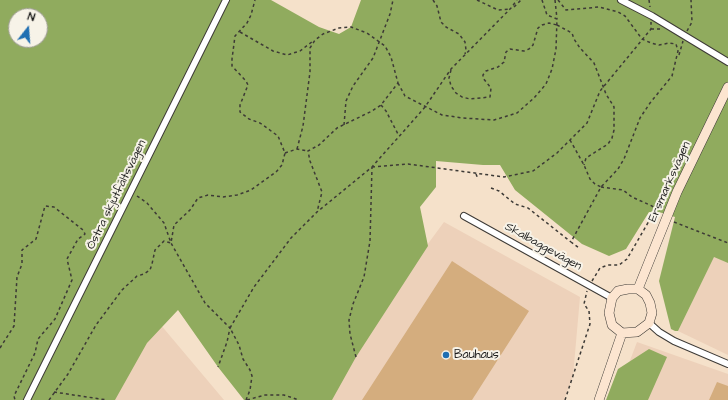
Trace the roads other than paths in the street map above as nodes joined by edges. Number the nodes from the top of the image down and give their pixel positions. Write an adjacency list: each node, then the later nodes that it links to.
1 (226, 0): 11 (street, Östra skjutfältsvägen)
2 (621, 0): 3 (street)
3 (728, 62)
4 (728, 87): 6 (main road, Ersmarksvägen)
5 (464, 216): 7 (street, Skalbaggevägen)
6 (638, 289): 7 (main road); 8 (main road)
7 (612, 298): 9 (main road)
8 (649, 323): 9 (main road); 10 (street)
9 (622, 333): 12 (main road)
10 (728, 364)
11 (28, 400)
12 (599, 400)

